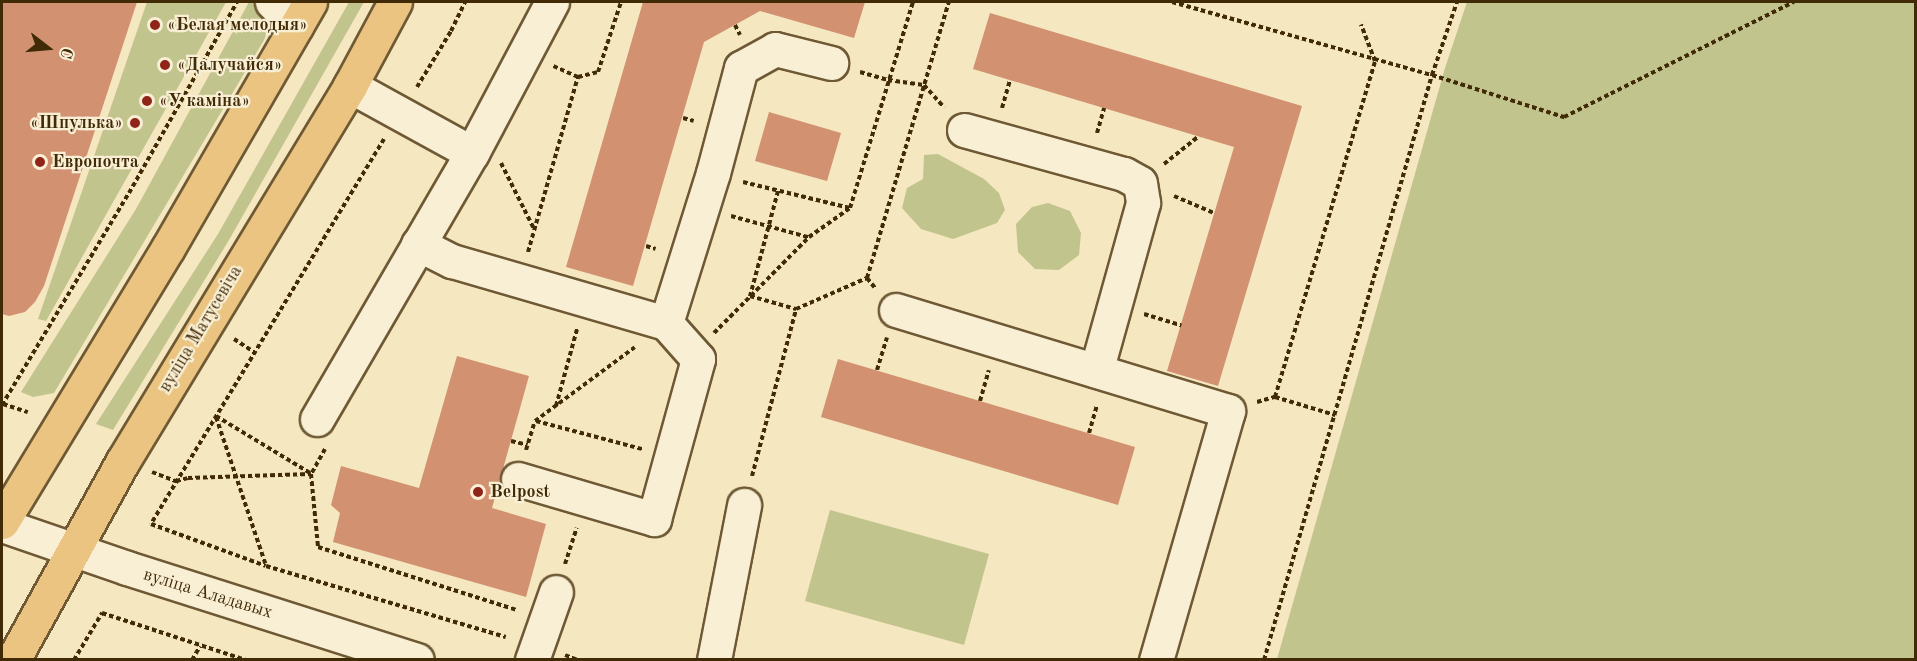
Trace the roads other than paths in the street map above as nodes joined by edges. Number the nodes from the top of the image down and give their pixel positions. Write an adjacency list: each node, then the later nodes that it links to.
1 (272, 2): 4 (street)
2 (395, 2): 6 (main road, вуліца Матусевіча)
3 (552, 2): 8 (street)
4 (303, 14): 16 (main road)
5 (831, 63): 11 (street)
6 (350, 86): 8 (street); 17 (main road, вуліца Матусевіча)
7 (964, 130): 12 (street)
8 (486, 158): 9 (street)
9 (418, 244): 11 (street); 13 (street)
10 (896, 310): 12 (street)
11 (666, 323): 14 (street)
12 (1096, 371): 21 (street)
13 (317, 419)
14 (518, 478)
15 (744, 505): 20 (street)
16 (2, 524): 17 (street, вуліца Аладавых)
17 (74, 550): 18 (main road, вуліца Матусевіча); 19 (street, вуліца Аладавых)
18 (13, 660)
19 (417, 660)
20 (714, 660)
21 (1156, 660)

